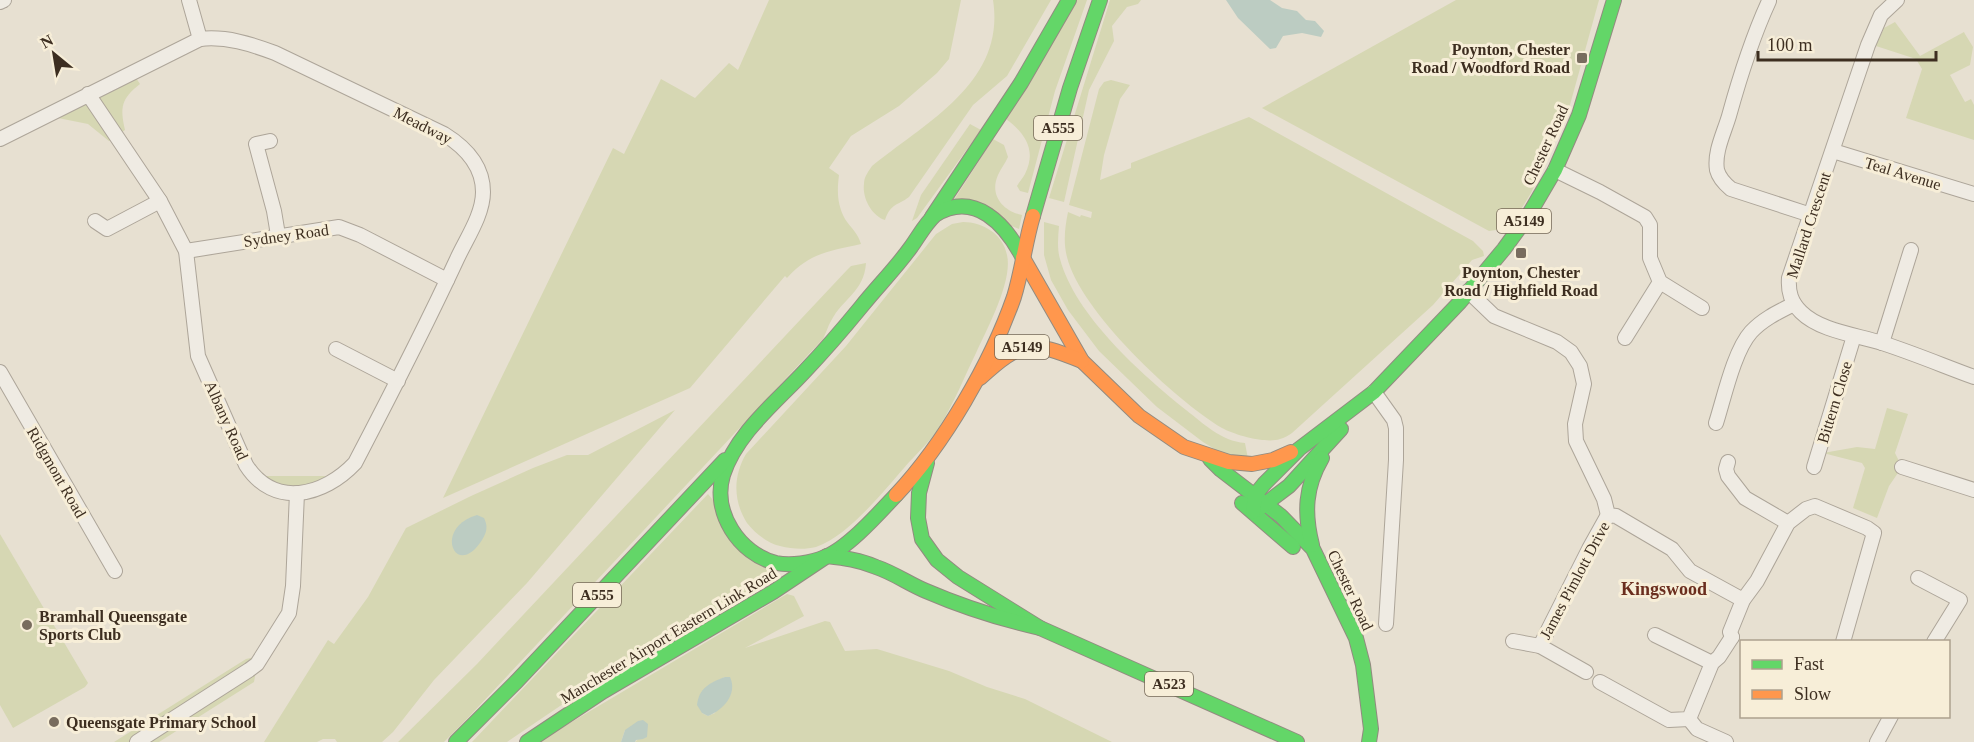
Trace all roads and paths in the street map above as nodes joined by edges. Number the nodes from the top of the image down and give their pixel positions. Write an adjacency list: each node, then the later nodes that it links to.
1 (189, 0): 7 (street)
2 (1069, 0): 16 (main road, A555)
3 (1100, 0): 23 (main road, A555)
4 (1614, 0): 12 (main road, Chester Road / A5149)
5 (1897, 0): 11 (street, Mallard Crescent)
6 (1769, 1): 15 (street)
7 (200, 39): 8 (street, Meadway); 24 (street, Meadway)
8 (88, 94): 9 (street, Meadway); 14 (street, Albany Road)
9 (0, 139)
10 (270, 141): 19 (street)
11 (1833, 151): 13 (street, Teal Avenue); 15 (street, Mallard Crescent)
12 (1555, 170): 25 (street); 26 (main road, Chester Road / A5149)
13 (1974, 194)
14 (160, 201): 18 (street); 22 (street, Albany Road)
15 (1811, 215): 27 (street, Mallard Crescent)
16 (932, 217): 23 (main road, Chester Road); 41 (main road, A555)
17 (95, 221): 18 (street)
18 (107, 229): 20 (street)
19 (278, 235): 22 (street, Sydney Road); 24 (street, Sydney Road)
20 (106, 243)
21 (1911, 250): 31 (street)
22 (186, 251): 50 (street, Albany Road)
23 (1023, 258): 33 (main road, Chester Road / A5149); 37 (main road, A555)
24 (447, 280): 36 (street, Meadway)
25 (1660, 282): 28 (street); 30 (street)
26 (1468, 291): 38 (main road, Chester Road / A5149); 54 (street)
27 (1794, 304): 29 (street, Mallard Crescent); 39 (street)
28 (1702, 308)
29 (1854, 336): 31 (street, Mallard Crescent); 47 (street, Bittern Close)
30 (1625, 338)
31 (1882, 343): 35 (street, Mallard Crescent)
32 (333, 348): 36 (street)
33 (1082, 361): 37 (main road, Chester Road / A5149); 42 (main road, Chester Road / A5149)
34 (0, 372): 58 (street, Ridgmont Road)
35 (1974, 377)
36 (398, 381): 50 (street, Meadway)
37 (973, 384): 44 (main road, A555)
38 (1369, 396): 40 (main road, Chester Road / A5149); 43 (main road, Chester Road / A5149); 64 (street, Chester Road)
39 (1716, 423)
40 (1340, 430): 52 (main road, Chester Road / A5149); 56 (main road)
41 (737, 447): 57 (main road, A555); 79 (main road, A555)
42 (1184, 447): 45 (main road, Chester Road / A5149); 53 (main road)
43 (1299, 448): 45 (main road); 51 (main road, Chester Road / A5149)
44 (932, 452): 57 (main road, A555); 65 (main road, A523)
45 (1203, 453): 51 (main road, Chester Road / A5149)
46 (1728, 462): 55 (street)
47 (1814, 467)
48 (1902, 467): 49 (street)
49 (1974, 490)
50 (297, 493): 78 (street)
51 (1255, 495): 52 (main road, Chester Road / A5149); 53 (main road)
52 (1268, 505): 53 (main road, Chester Road / A5149); 56 (main road, Chester Road / A5149)
53 (1253, 512): 59 (main road)
54 (1608, 515): 63 (street); 71 (street, James Pimlott Drive)
55 (1788, 523): 63 (street); 68 (street)
56 (1313, 549): 59 (main road, Chester Road / A5149)
57 (827, 556): 61 (main road, Manchester Airport Eastern Link Road / A555); 62 (main road, A523)
58 (115, 571)
59 (1327, 578): 77 (main road, Chester Road / A5149)
60 (1918, 578): 69 (street)
61 (790, 581): 62 (main road, A523); 80 (main road, Manchester Airport Eastern Link Road / A555)
62 (924, 590): 65 (main road, A523)
63 (1743, 600): 67 (street)
64 (1386, 624)
65 (1040, 628): 81 (main road, A523)
66 (1655, 635): 72 (street)
67 (1737, 639): 72 (street)
68 (1844, 640)
69 (1935, 640)
70 (1513, 641): 71 (street, James Pimlott Drive)
71 (1540, 646): 73 (street, James Pimlott Drive)
72 (1712, 663): 76 (street)
73 (1586, 672)
74 (1600, 682): 76 (street)
75 (1890, 718): 83 (street)
76 (1689, 719): 82 (street)
77 (1370, 735)
78 (137, 742)
79 (456, 742)
80 (527, 742)
81 (1297, 742)
82 (1726, 742)
83 (1877, 742)

